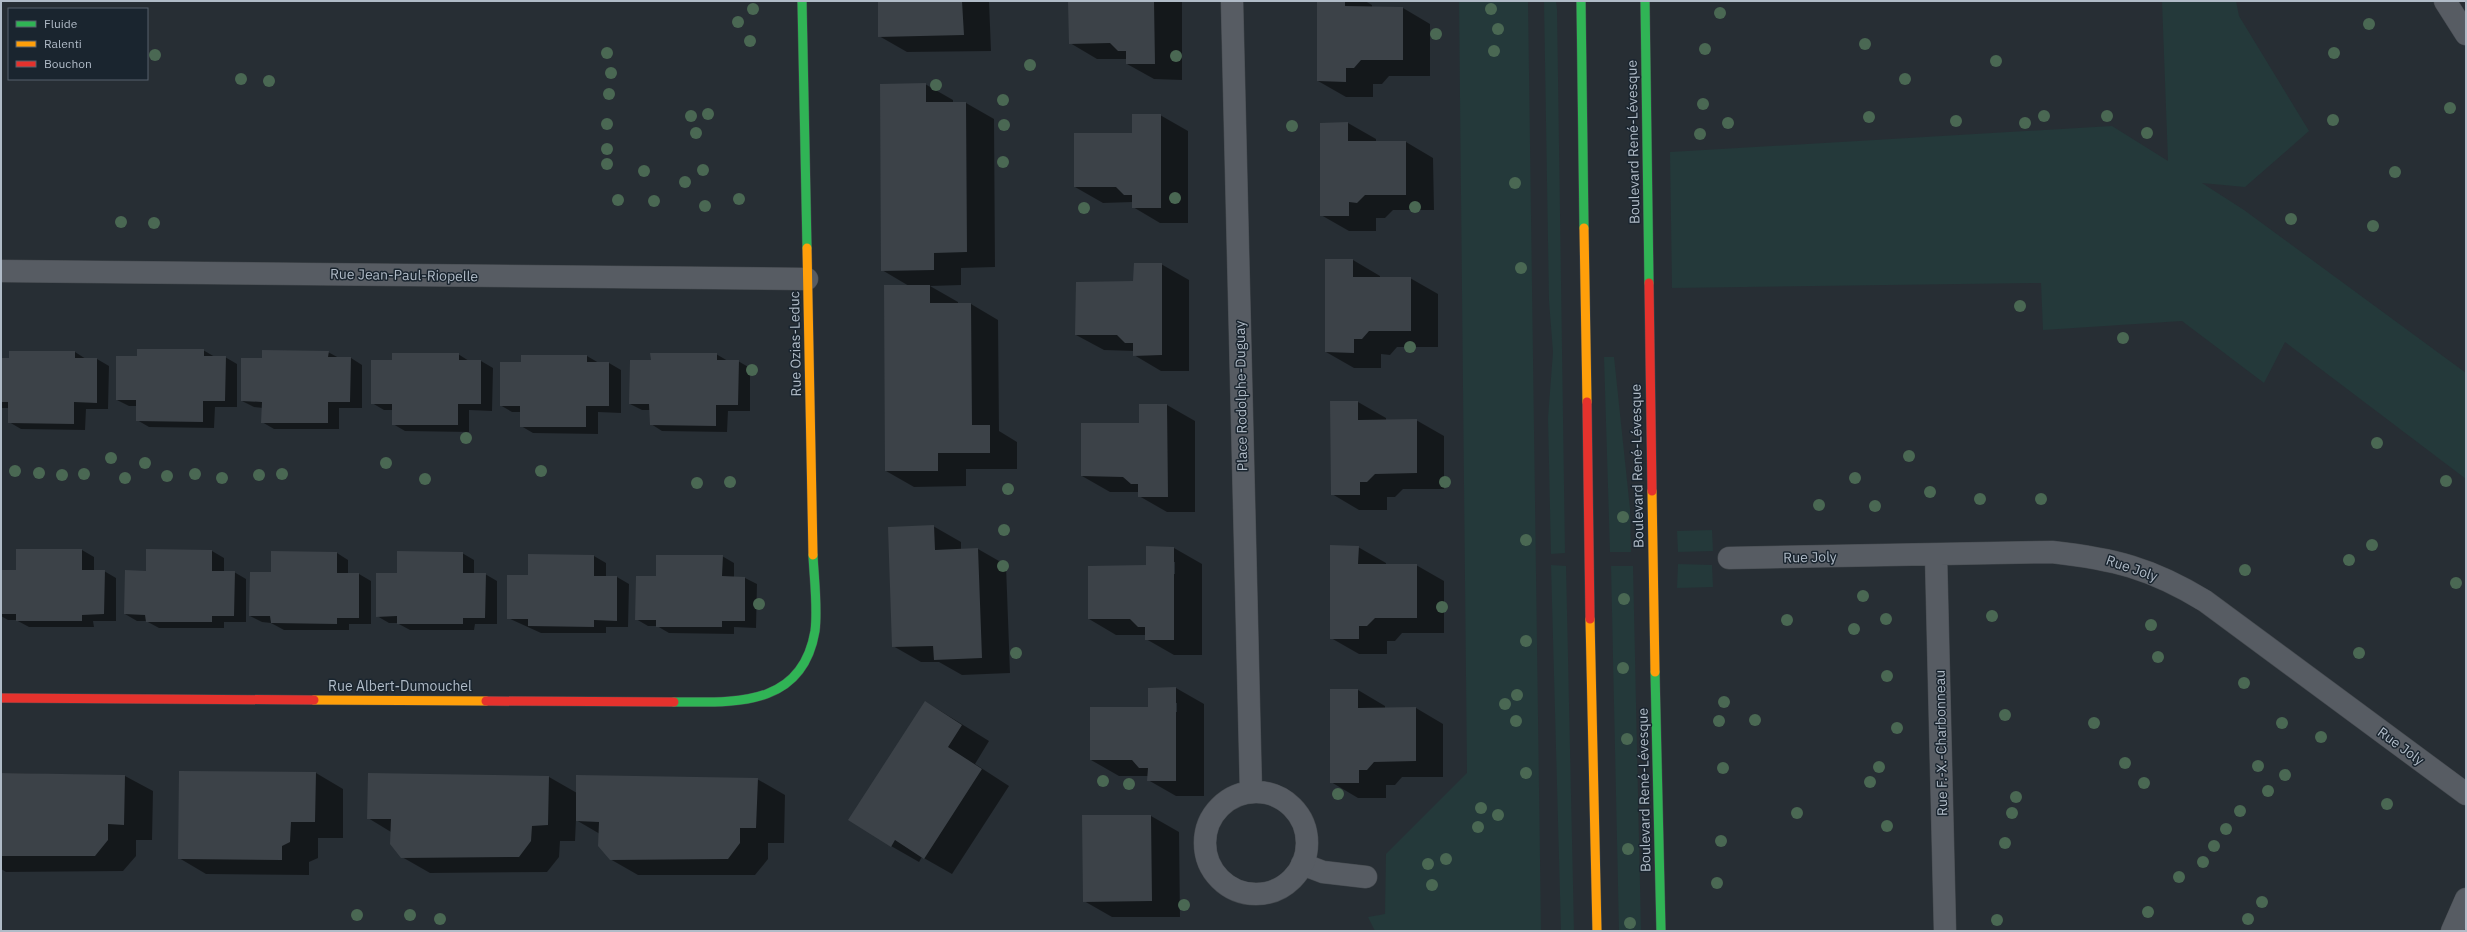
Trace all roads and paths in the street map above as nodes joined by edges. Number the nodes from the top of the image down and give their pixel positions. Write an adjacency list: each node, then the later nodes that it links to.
1 (802, 1): 8 (main road, Rue Ozias-Leduc)
2 (1232, 1): 13 (street, Place Rodolphe-Duguay)
3 (1581, 1): 18 (main road)
4 (1645, 1): 19 (main road, Boulevard René-Lévesque)
5 (2446, 1): 6 (street)
6 (2466, 34)
7 (1, 271): 8 (street, Rue Jean-Paul-Riopelle)
8 (807, 279): 11 (main road, Rue Ozias-Leduc)
9 (1936, 555): 10 (street, Rue Joly); 14 (street, Rue Joly); 20 (street, Rue F.-X.-Charbonneau)
10 (1729, 558)
11 (793, 680): 12 (main road, Rue Albert-Dumouchel)
12 (1, 698)
13 (1251, 792): 15 (street); 15 (street)
14 (2466, 794)
15 (1302, 864): 16 (street)
16 (1366, 877)
17 (2466, 899): 21 (street)
18 (1597, 931)
19 (1661, 931)
20 (1946, 931)
21 (2452, 931)

